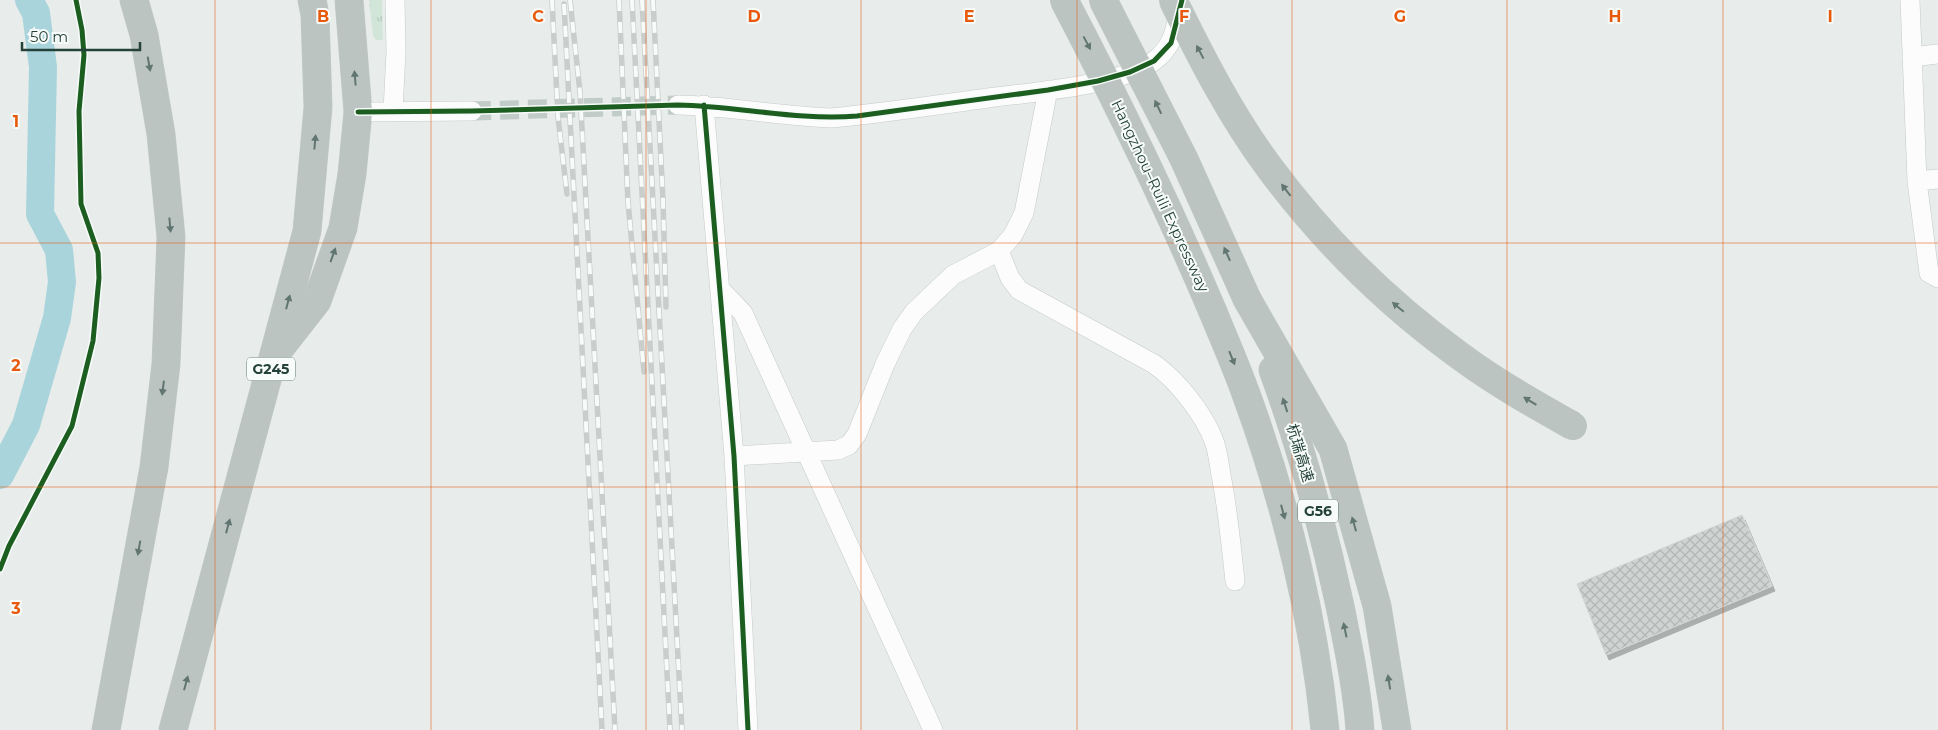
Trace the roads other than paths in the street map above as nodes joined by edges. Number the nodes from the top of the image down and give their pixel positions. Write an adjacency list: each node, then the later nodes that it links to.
1 (134, 0): 30 (highway, one-way to 30)
2 (312, 0): 24 (highway, G245, one-way to 2)
3 (349, 0): 17 (highway, one-way to 3)
4 (395, 0): 15 (street)
5 (1064, 0): 28 (highway, Hangzhou–Ruili Expressway / G56, one-way to 28, bridge)
6 (1103, 0): 23 (highway, G56, one-way to 6, bridge)
7 (1172, 0): 25 (highway, one-way to 7, bridge)
8 (1182, 0): 12 (street)
9 (1910, 0): 11 (street)
10 (1938, 54): 11 (street)
11 (1912, 57): 19 (street)
12 (1048, 90): 14 (street); 20 (street)
13 (678, 105): 14 (street)
14 (704, 105): 22 (street)
15 (393, 111): 16 (street); 17 (street)
16 (472, 111)
17 (358, 112): 24 (highway, one-way to 17)
18 (1938, 179): 19 (street)
19 (1917, 181): 21 (street)
20 (999, 251): 26 (street); 29 (street)
21 (1938, 278)
22 (720, 289): 26 (street); 27 (street)
23 (1247, 299): 36 (highway, 杭瑞高速 / G56, one-way to 23); 37 (highway, one-way to 23)
24 (274, 356): 31 (highway, G245, one-way to 24)
25 (1573, 426)
26 (806, 452): 27 (street); 33 (street)
27 (734, 456): 32 (street)
28 (1296, 560): 34 (highway); 35 (highway, G56)
29 (1235, 581)
30 (106, 730)
31 (173, 730)
32 (748, 730)
33 (933, 730)
34 (1308, 730)
35 (1325, 730)
36 (1360, 730)
37 (1397, 730)

